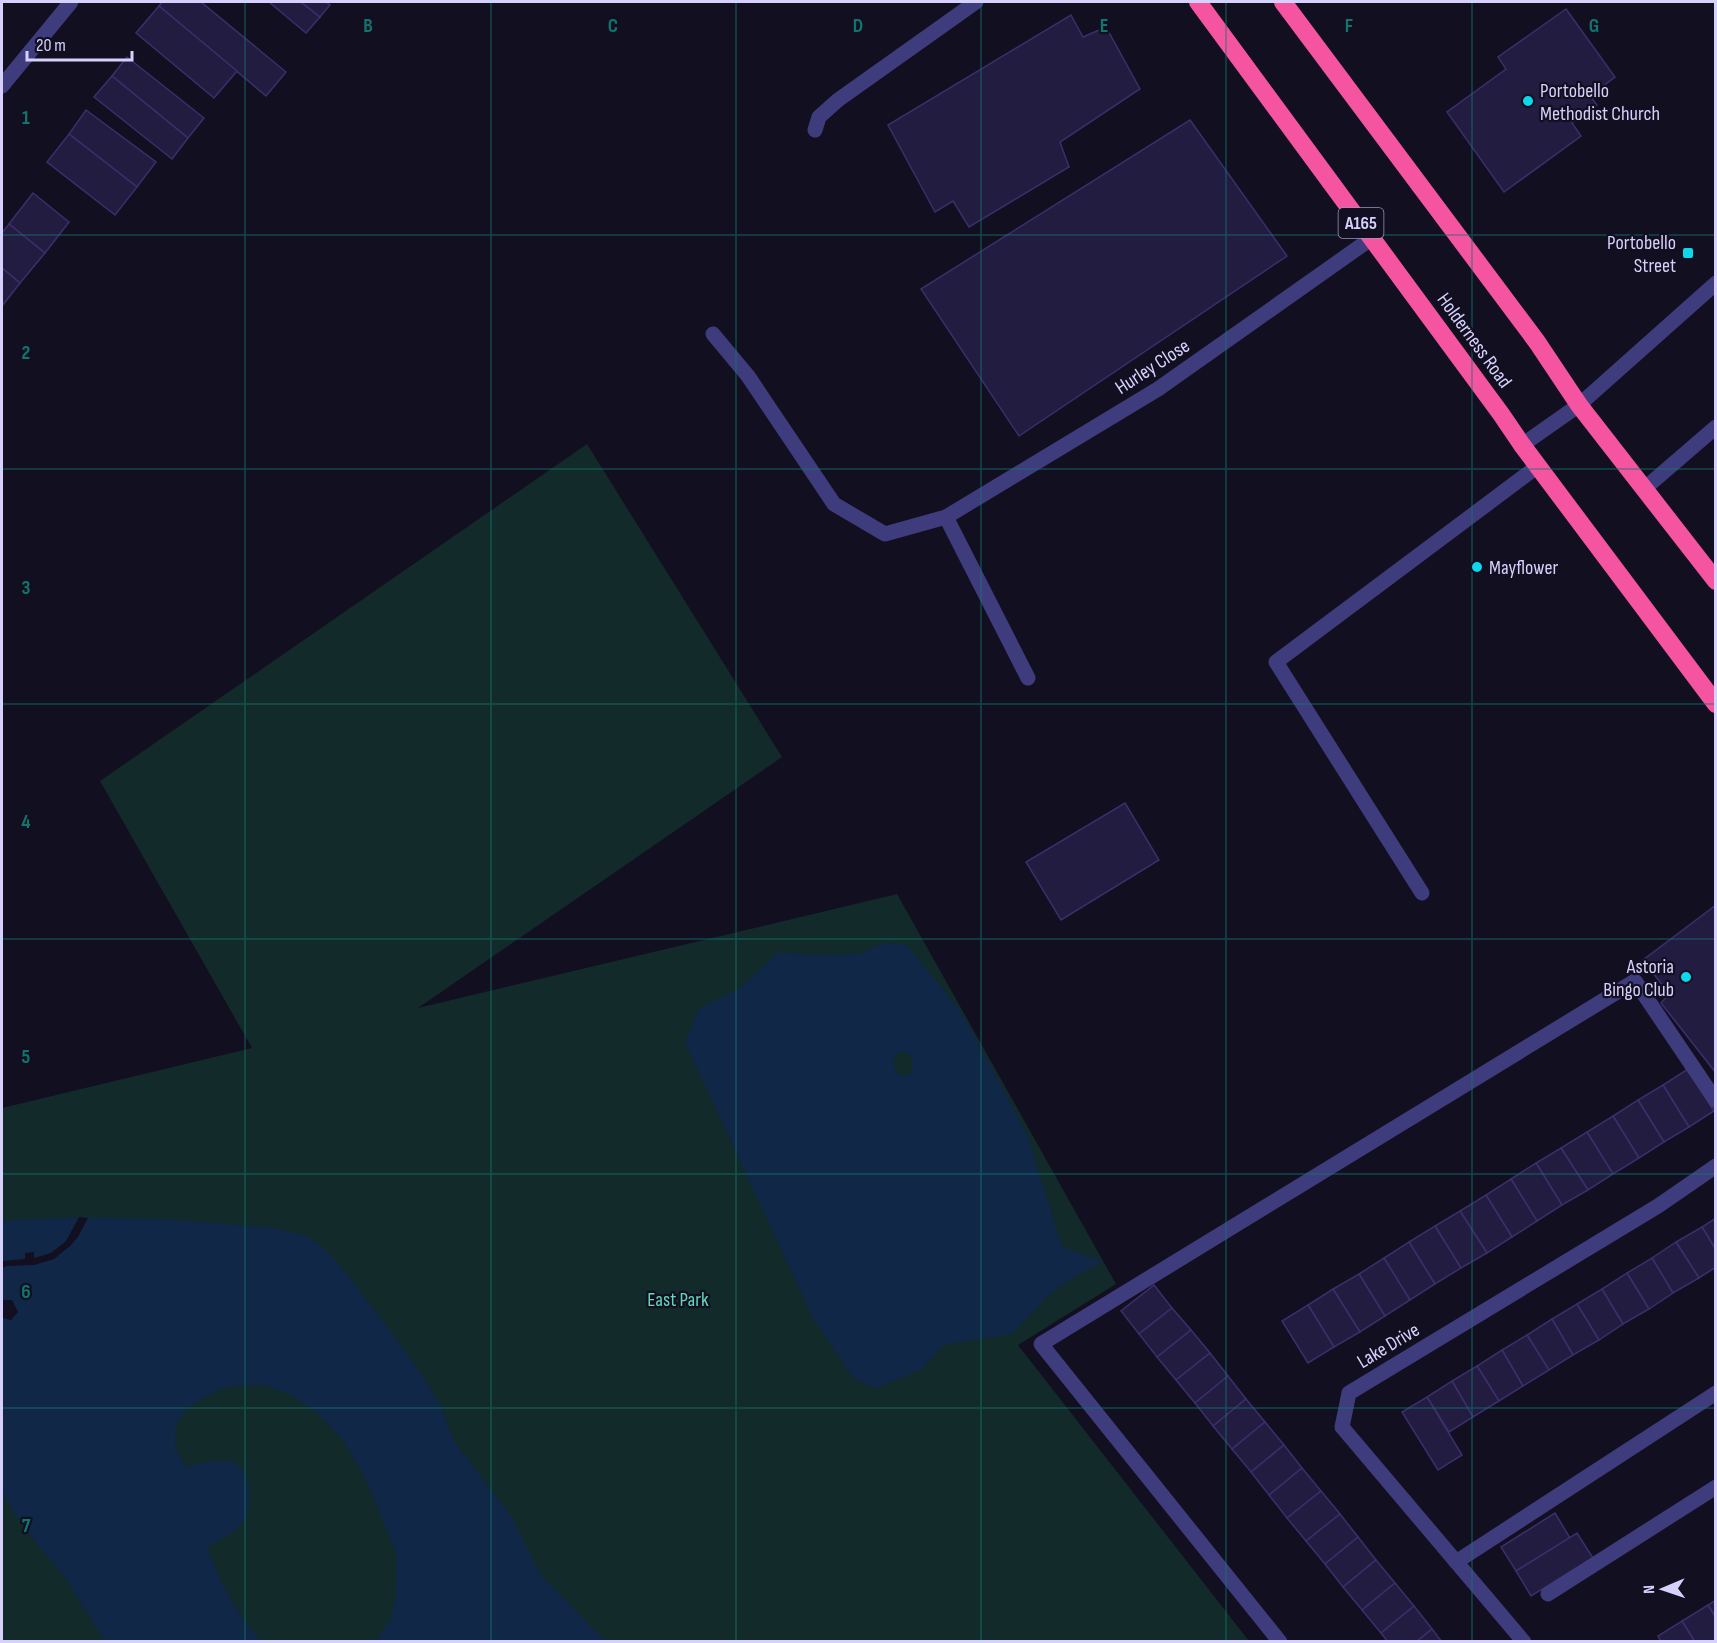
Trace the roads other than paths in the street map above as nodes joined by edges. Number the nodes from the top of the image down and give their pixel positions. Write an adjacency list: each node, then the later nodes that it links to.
1 (71, 2): 5 (street)
2 (976, 2): 6 (street)
3 (1198, 2): 7 (highway, Holderness Road / A165)
4 (1283, 2): 10 (highway)
5 (2, 86)
6 (815, 130)
7 (1372, 238): 12 (highway, Holderness Road / A165); 15 (street, Hurley Close)
8 (1716, 283): 10 (street)
9 (713, 334): 15 (street, Hurley Close)
10 (1579, 405): 12 (street); 14 (highway)
11 (1715, 428): 14 (street)
12 (1522, 445): 13 (highway, Holderness Road / A165)
13 (1538, 466): 18 (highway, Holderness Road / A165); 19 (street)
14 (1644, 489): 16 (highway)
15 (946, 517): 17 (street)
16 (1716, 581)
17 (1028, 678)
18 (1716, 704)
19 (1422, 893)
20 (1716, 1101): 26 (street)
21 (1716, 1166): 24 (street, Lake Drive)
22 (1716, 1393): 24 (street)
23 (1716, 1486): 25 (street)
24 (1456, 1562): 27 (street, Lake Drive)
25 (1548, 1594)
26 (1280, 1641)
27 (1524, 1641)

